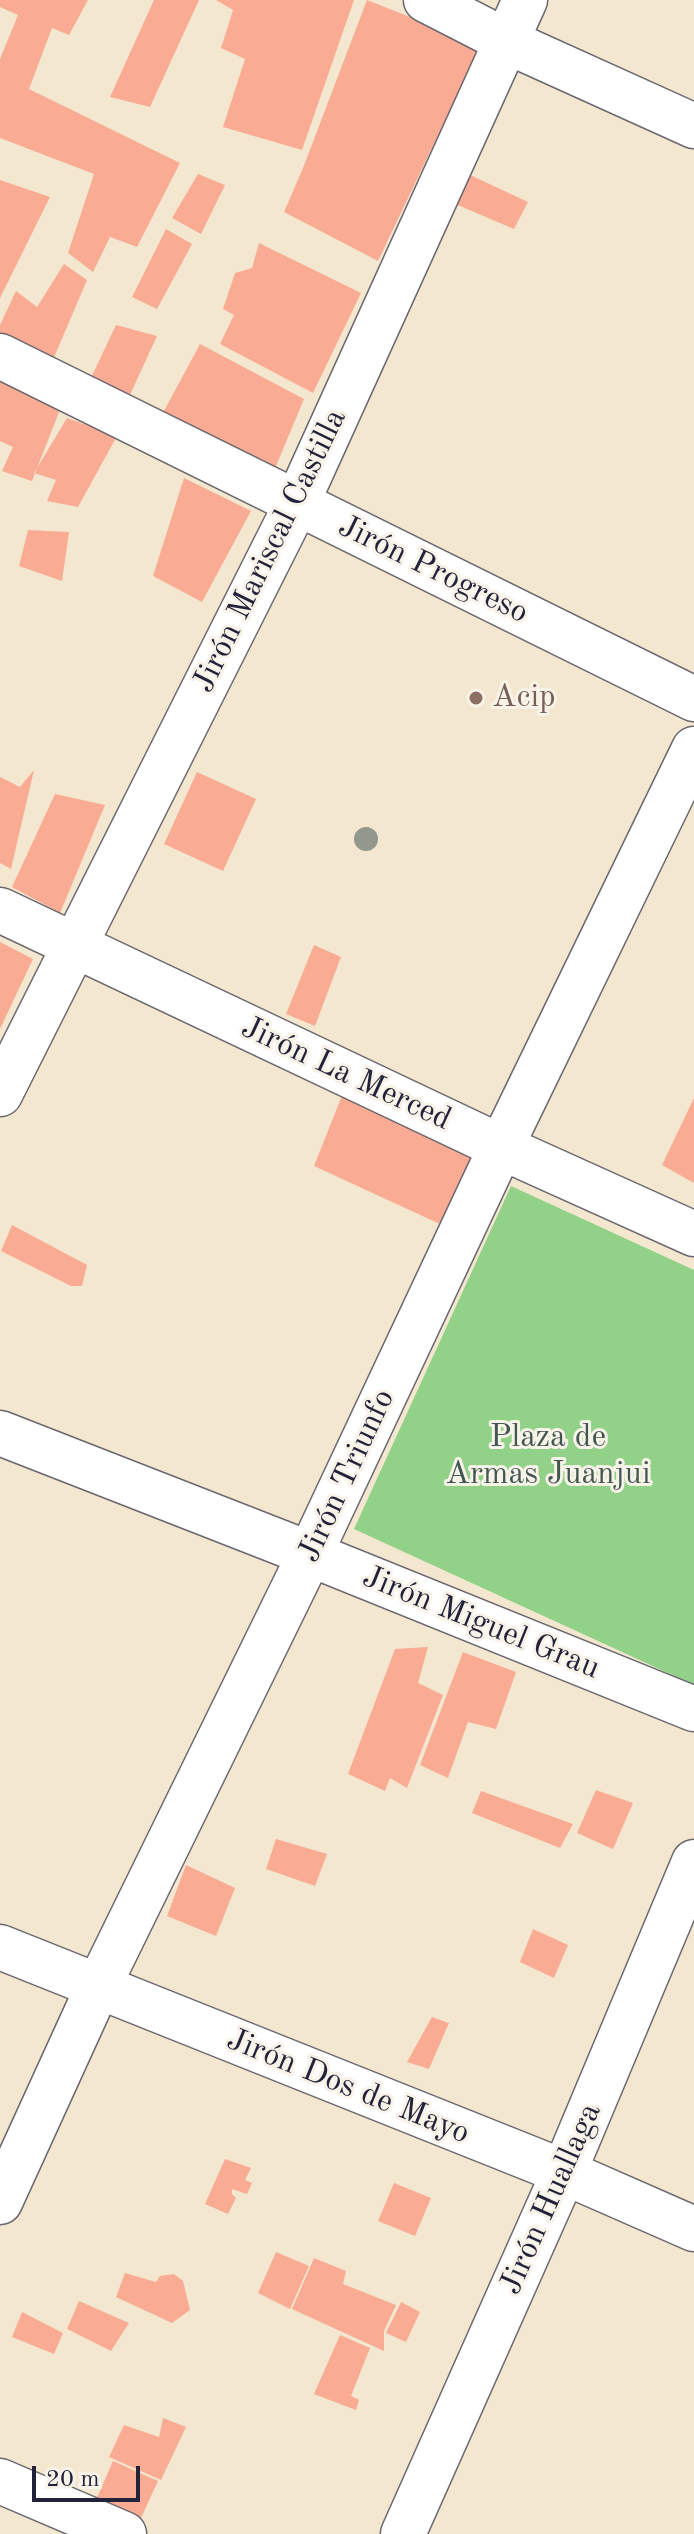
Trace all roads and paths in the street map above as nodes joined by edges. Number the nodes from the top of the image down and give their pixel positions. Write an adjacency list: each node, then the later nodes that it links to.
1 (426, 0): 3 (street)
2 (525, 0): 3 (street, Jirón Mariscal Castilla)
3 (506, 41): 4 (street); 6 (street, Jirón Mariscal Castilla)
4 (694, 126)
5 (0, 356): 6 (street, Jirón Progreso)
6 (297, 503): 7 (street, Jirón Progreso); 10 (street, Jirón Mariscal Castilla)
7 (694, 699)
8 (694, 749): 12 (street, Jirón Triunfo)
9 (0, 910): 10 (street, Jirón La Merced)
10 (75, 946): 11 (street, Jirón Mariscal Castilla); 12 (street, Jirón La Merced)
11 (0, 1094)
12 (501, 1147): 13 (street, Jirón La Merced); 15 (street, Jirón Triunfo)
13 (694, 1234)
14 (0, 1433): 15 (street, Jirón Miguel Grau)
15 (310, 1554): 16 (street, Jirón Miguel Grau); 19 (street, Jirón Triunfo)
16 (694, 1709)
17 (694, 1862): 20 (street, Jirón Huallaga)
18 (0, 1947): 19 (street, Jirón Dos de Mayo)
19 (98, 1987): 20 (street, Jirón Dos de Mayo); 21 (street, Jirón Triunfo)
20 (564, 2172): 22 (street, Jirón Dos de Mayo); 25 (street, Jirón Huallaga)
21 (0, 2202)
22 (694, 2229)
23 (0, 2481): 24 (street)
24 (124, 2534)
25 (403, 2534)

